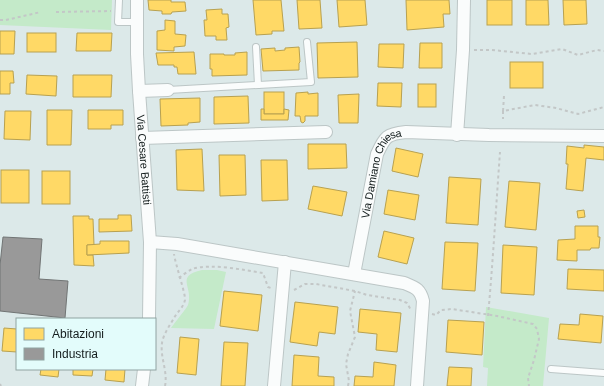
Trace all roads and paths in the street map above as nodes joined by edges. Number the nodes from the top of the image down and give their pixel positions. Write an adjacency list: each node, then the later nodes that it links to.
1 (119, 0): 4 (lane)
2 (137, 0): 8 (street, Via Cesare Battisti)
3 (464, 0): 11 (street)
4 (119, 11): 6 (path); 8 (lane)
5 (40, 12): 7 (path)
6 (56, 12)
7 (0, 20)
8 (137, 22): 15 (street, Via Cesare Battisti)
9 (307, 42): 13 (lane)
10 (256, 47): 13 (lane)
11 (463, 50): 12 (path); 21 (street)
12 (604, 51)
13 (258, 85): 14 (lane)
14 (168, 90): 15 (street)
15 (139, 91): 23 (street, Via Cesare Battisti)
16 (504, 96): 18 (path)
17 (604, 107): 18 (path)
18 (503, 111): 19 (path)
19 (503, 118)
20 (326, 132): 23 (street)
21 (457, 134): 22 (street, Via Damiano Chiesa); 28 (street, Via Damiano Chiesa)
22 (604, 136)
23 (142, 138): 25 (street, Via Cesare Battisti)
24 (500, 152): 33 (path)
25 (150, 242): 26 (street); 34 (street, Via Cesare Battisti)
26 (177, 244): 27 (street); 29 (path)
27 (285, 262): 28 (street); 30 (street)
28 (354, 274): 32 (street)
29 (179, 278): 30 (path); 39 (path)
30 (283, 289): 31 (path); 40 (street)
31 (355, 291): 32 (path); 41 (path)
32 (423, 314): 33 (path); 42 (street)
33 (488, 316): 43 (path)
34 (148, 318)
35 (550, 369): 37 (lane)
36 (144, 370): 38 (street)
37 (604, 373)
38 (142, 386)
39 (165, 386)
40 (274, 386)
41 (348, 386)
42 (416, 386)
43 (529, 386)

